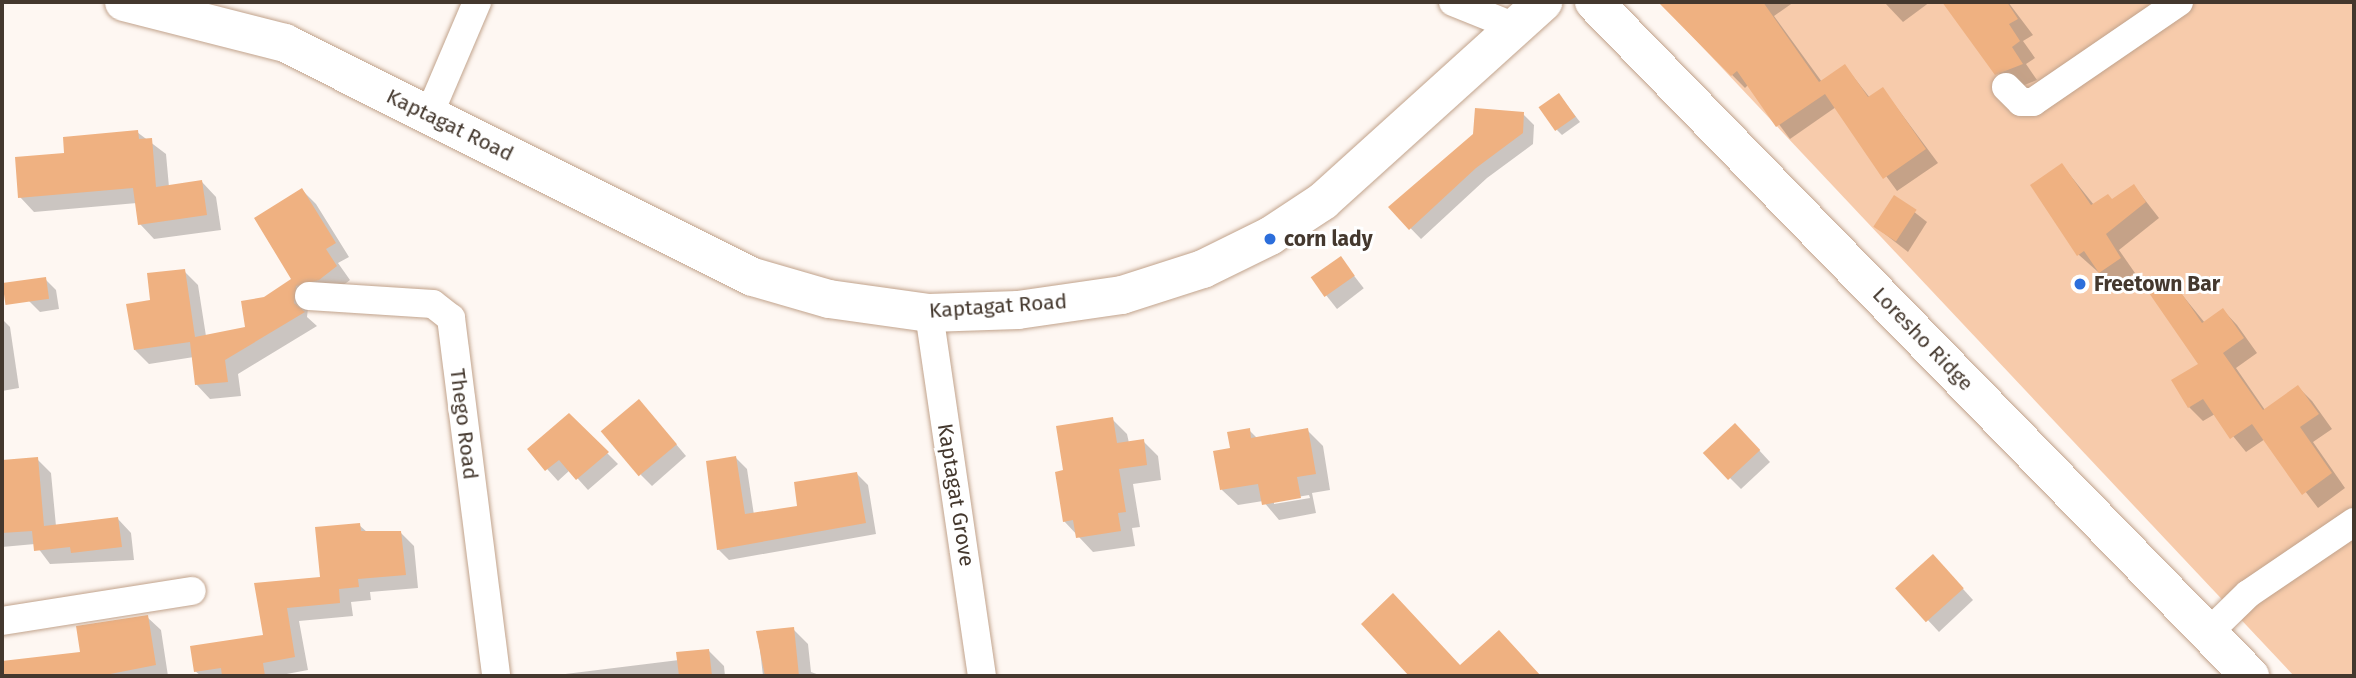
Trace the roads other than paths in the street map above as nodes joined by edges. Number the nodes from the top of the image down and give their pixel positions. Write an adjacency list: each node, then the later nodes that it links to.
1 (124, 2): 9 (main road, Kaptagat Road)
2 (477, 2): 9 (street)
3 (1454, 2): 7 (street)
4 (1543, 2): 7 (main road, Kaptagat Road)
5 (1594, 2): 15 (main road, Loresho Ridge)
6 (2179, 2): 8 (street)
7 (1515, 27): 11 (main road, Kaptagat Road)
8 (2006, 87)
9 (428, 117): 11 (main road, Kaptagat Road)
10 (309, 296): 16 (street, Thego Road)
11 (929, 313): 17 (street, Kaptagat Grove)
12 (2354, 522): 15 (street)
13 (192, 591): 14 (street)
14 (2, 621)
15 (2208, 633): 18 (main road, Loresho Ridge)
16 (496, 676)
17 (982, 676)
18 (2250, 676)

